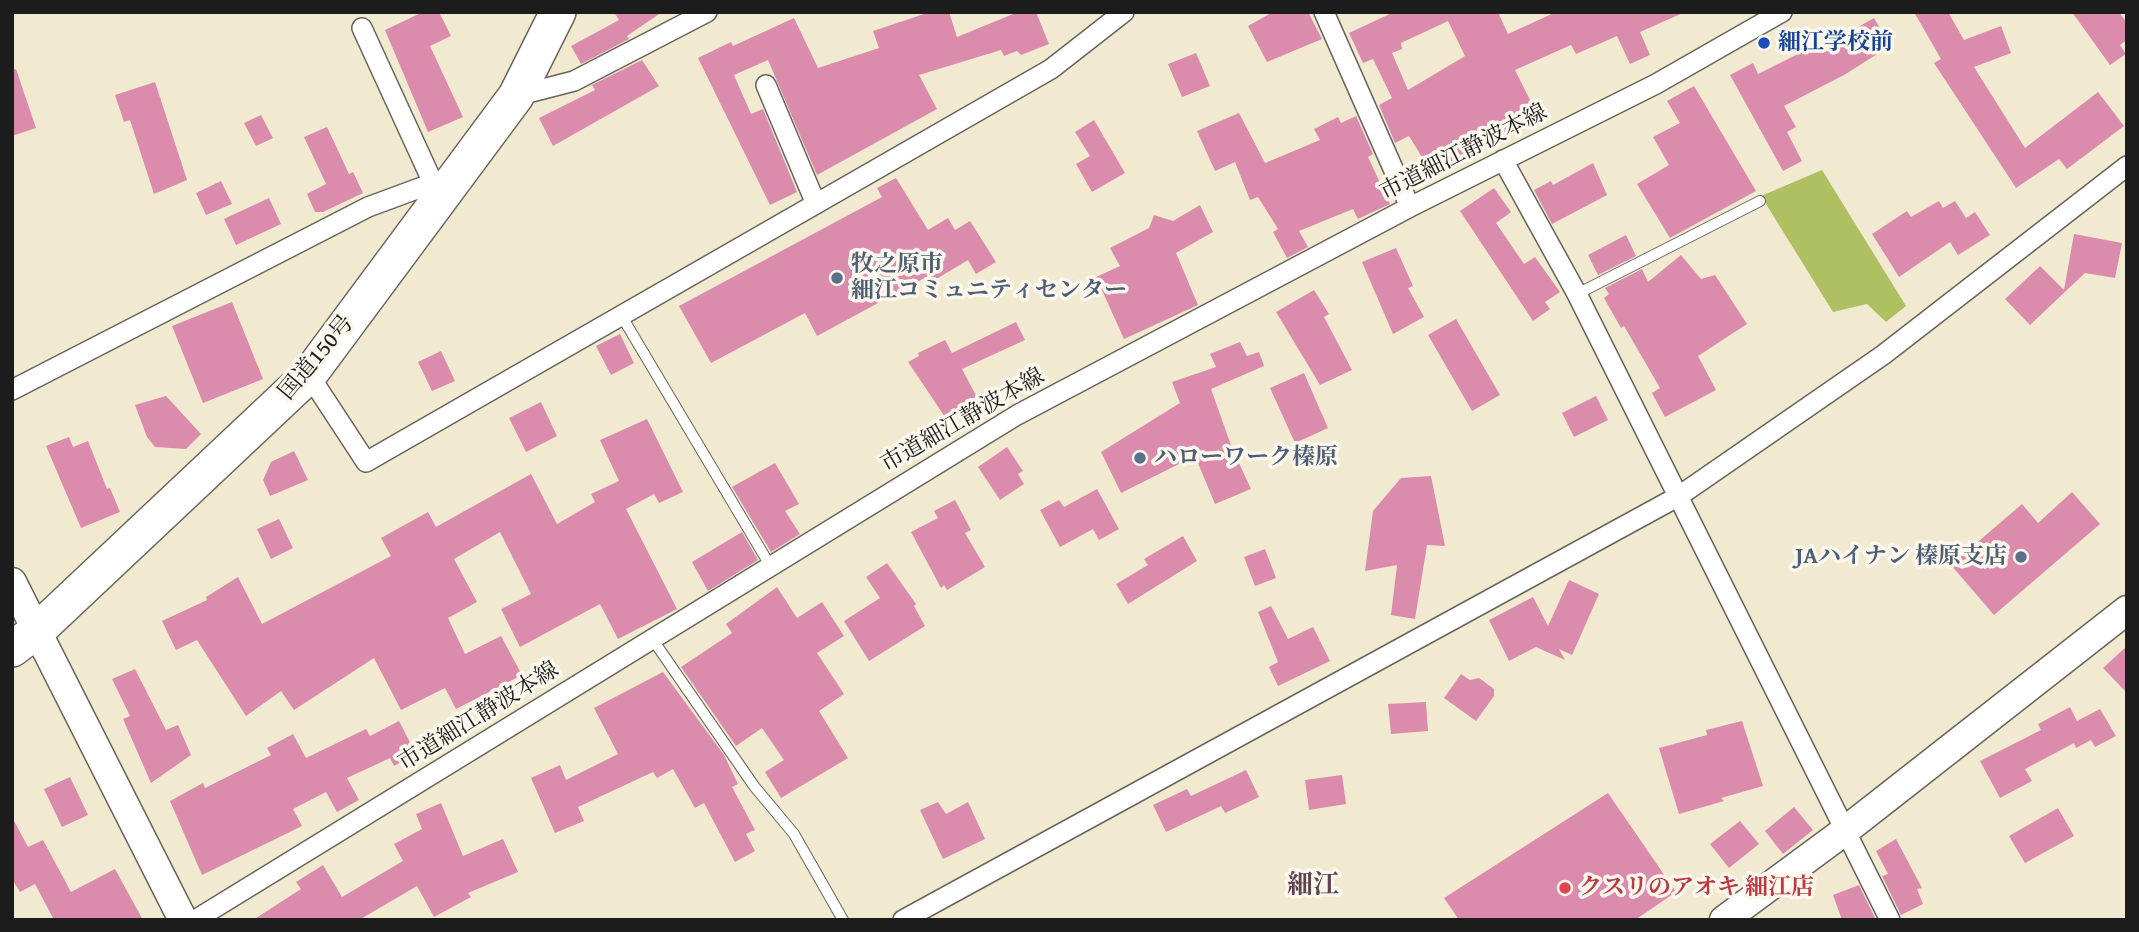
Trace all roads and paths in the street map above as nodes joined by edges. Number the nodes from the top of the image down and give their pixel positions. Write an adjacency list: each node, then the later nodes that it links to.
1 (558, 12): 8 (highway, 国道150号)
2 (707, 12): 8 (street)
3 (1124, 12): 13 (street)
4 (1324, 12): 14 (street)
5 (1782, 12): 9 (street, 市道細江静波本線)
6 (362, 28): 11 (street)
7 (766, 85): 13 (street)
8 (516, 96): 11 (highway, 国道150号)
9 (1503, 160): 14 (street, 市道細江静波本線); 15 (street)
10 (2127, 166): 19 (street)
11 (446, 178): 17 (highway, 国道150号); 18 (street)
12 (1760, 201): 15 (lane)
13 (816, 204): 16 (street)
14 (1410, 207): 20 (street, 市道細江静波本線)
15 (1577, 294): 19 (street)
16 (621, 316): 17 (street); 20 (lane)
17 (309, 375): 23 (highway, 国道150号)
18 (12, 390)
19 (1679, 496): 25 (street); 29 (street)
20 (771, 567): 24 (street, 市道細江静波本線)
21 (12, 582): 23 (street)
22 (2127, 610): 25 (street)
23 (25, 640): 26 (street)
24 (653, 640): 27 (street, 市道細江静波本線); 28 (lane)
25 (1846, 830): 30 (street); 31 (street)
26 (183, 920)
27 (195, 920)
28 (843, 920)
29 (903, 920)
30 (1724, 920)
31 (1890, 920)

